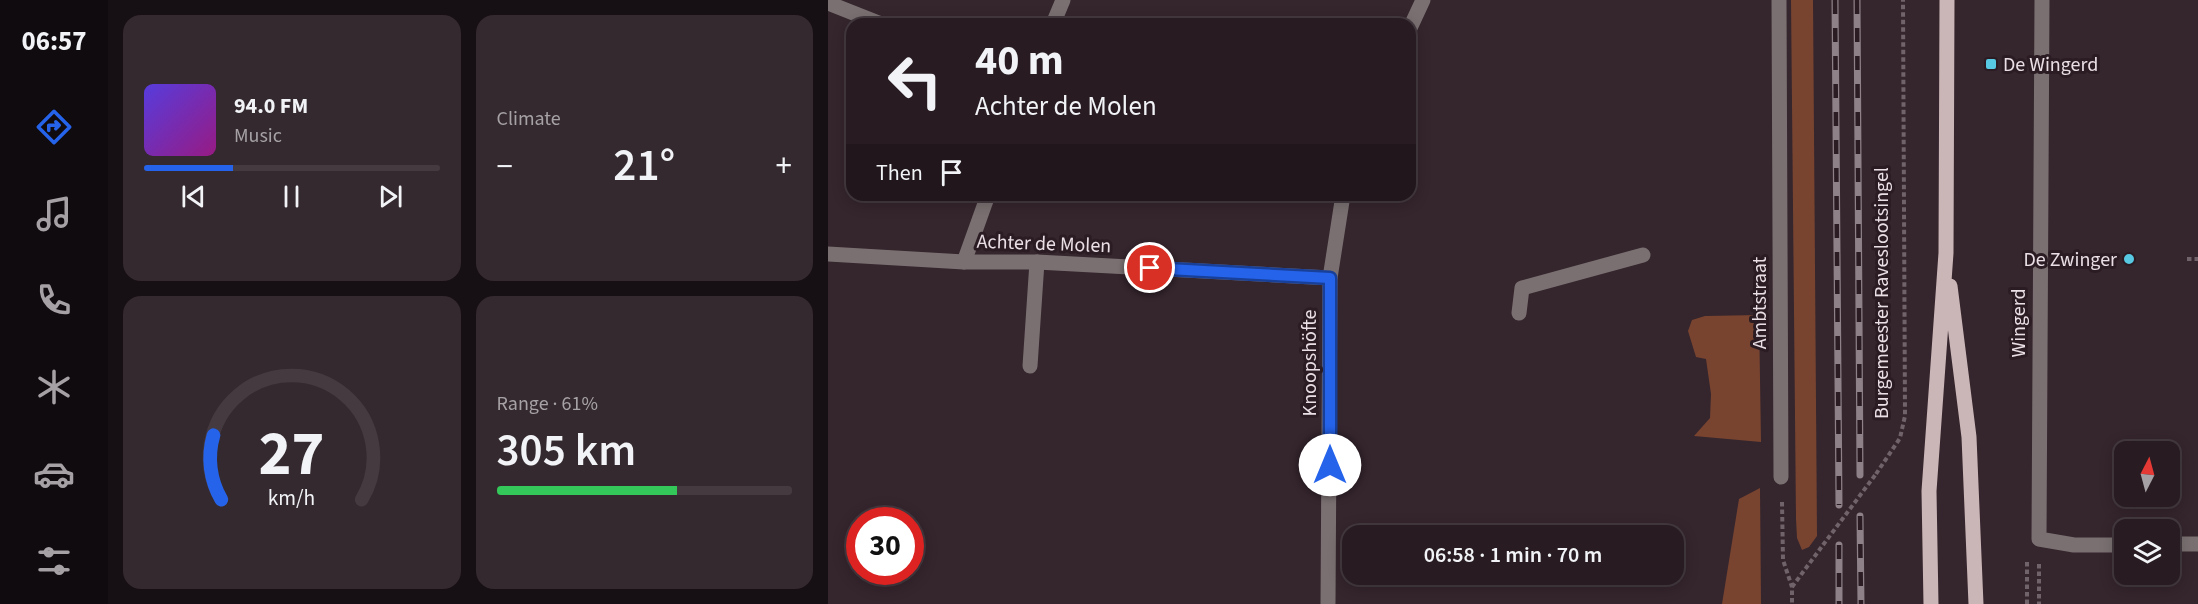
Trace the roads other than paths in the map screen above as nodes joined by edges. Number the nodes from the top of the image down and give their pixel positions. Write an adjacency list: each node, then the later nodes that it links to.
1 (1063, 0): 8 (street)
2 (1423, 0): 9 (street)
3 (1779, 0): 20 (street, Ambtstraat)
4 (1947, 0): 12 (main road)
5 (2042, 0): 21 (street, Wingerd)
6 (828, 3): 7 (street)
7 (866, 18)
8 (1056, 18)
9 (1415, 18)
10 (986, 201): 15 (street)
11 (1342, 201): 17 (street, Knoopshöfte)
12 (1946, 253): 25 (main road); 26 (main road)
13 (828, 254): 15 (street, Achter de Molen)
14 (1643, 255): 18 (street)
15 (964, 262): 16 (street, Achter de Molen)
16 (1037, 262): 17 (street, Achter de Molen); 19 (street)
17 (1330, 278): 24 (street, Knoopshöfte)
18 (1519, 313)
19 (1030, 366)
20 (1781, 477)
21 (2114, 544)
22 (2180, 544): 23 (street)
23 (2198, 544)
24 (1328, 604)
25 (1932, 604)
26 (1976, 604)

